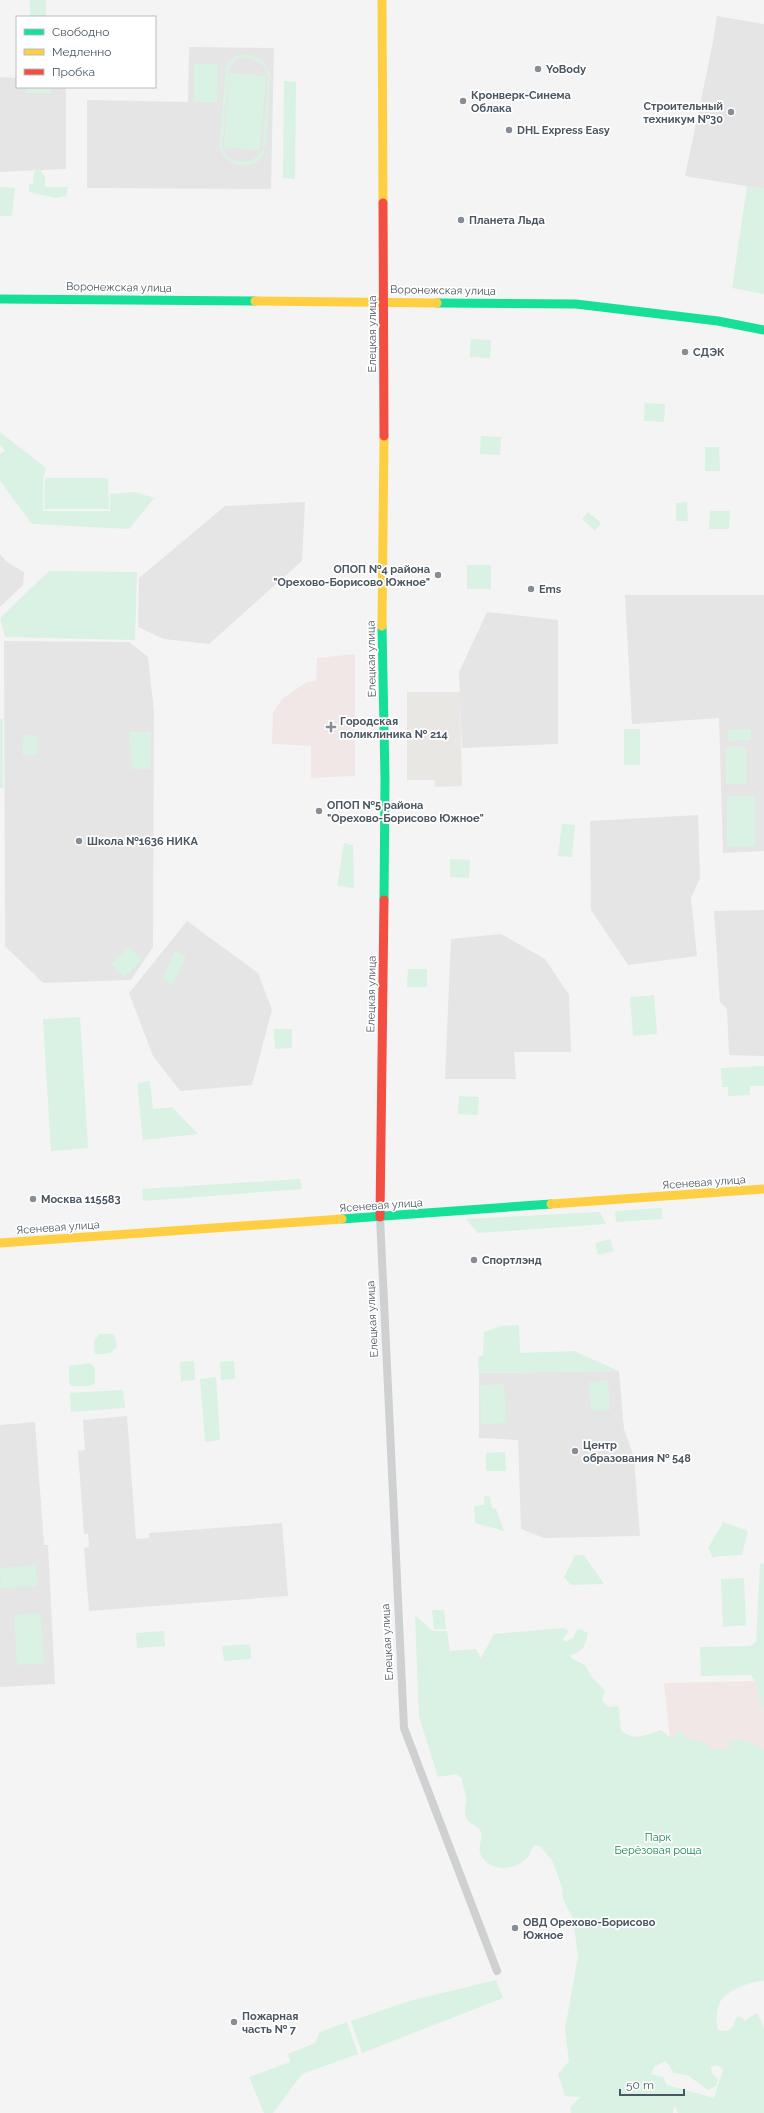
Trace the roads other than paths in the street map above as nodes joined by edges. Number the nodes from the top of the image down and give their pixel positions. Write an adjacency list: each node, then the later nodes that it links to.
1 (382, 0): 3 (street, Елецкая улица)
2 (0, 299): 3 (street, Воронежская улица)
3 (383, 301): 4 (street, Воронежская улица); 6 (street, Елецкая улица)
4 (764, 330)
5 (764, 1189): 6 (street, Ясеневая улица)
6 (380, 1217): 7 (street, Ясеневая улица); 8 (street, Елецкая улица)
7 (0, 1243)
8 (497, 1971)

